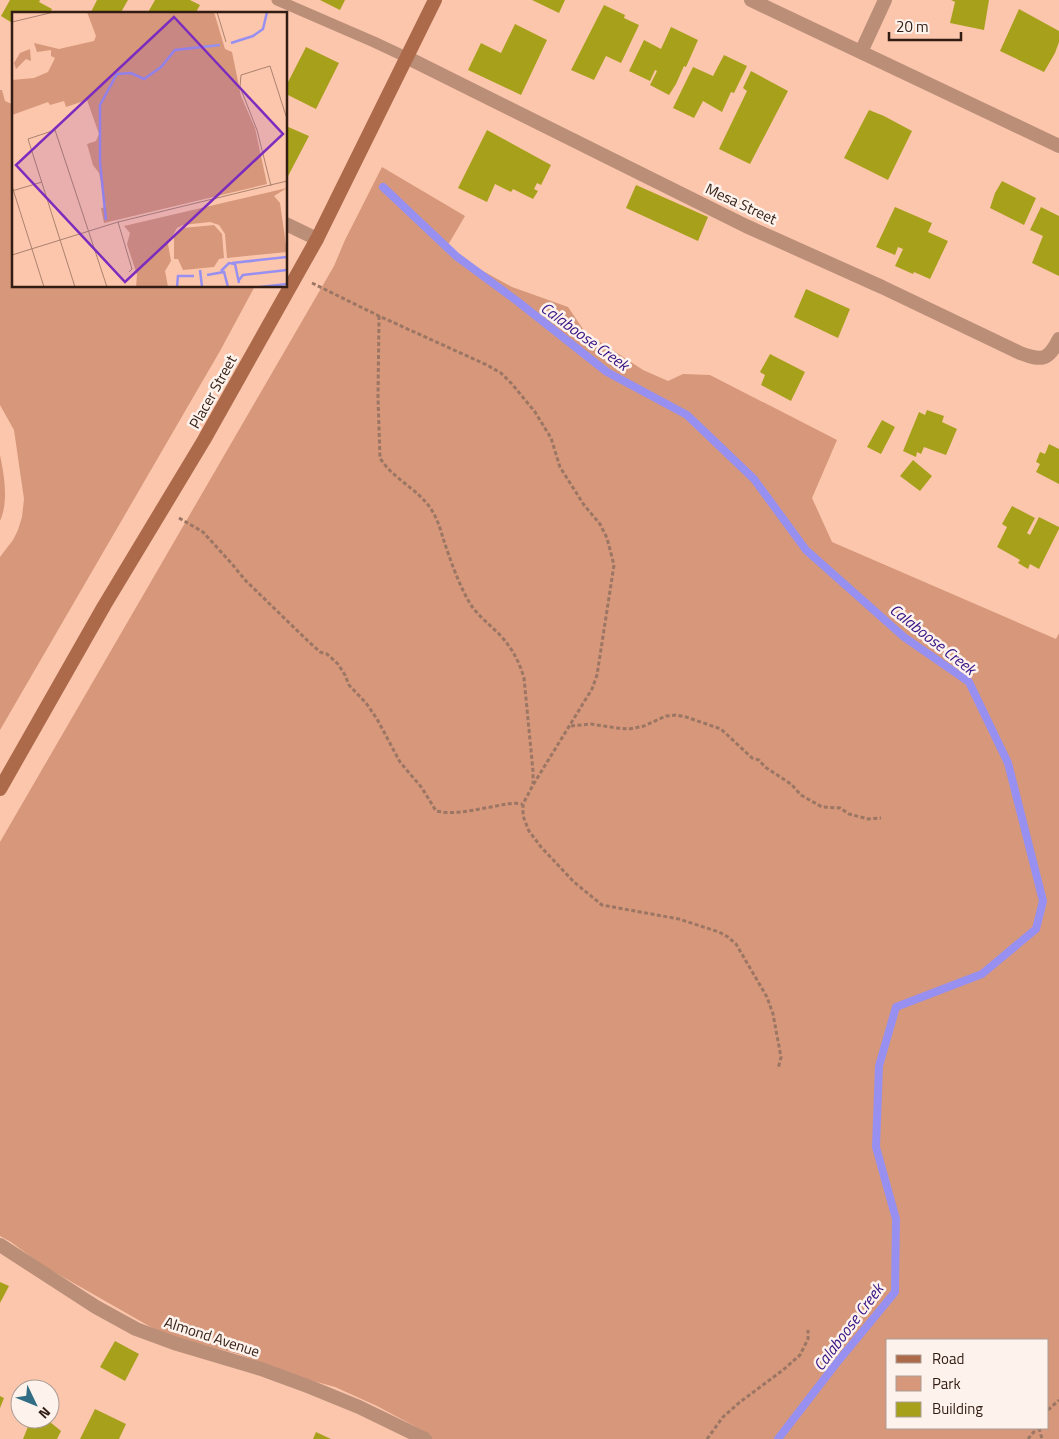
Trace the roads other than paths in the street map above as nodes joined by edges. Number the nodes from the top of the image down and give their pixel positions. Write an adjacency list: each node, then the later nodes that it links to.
1 (277, 0): 6 (lane)
2 (435, 0): 6 (main road, Placer Street)
3 (751, 0): 5 (street)
4 (885, 0): 5 (street)
5 (861, 52): 7 (street)
6 (406, 57): 9 (main road, Placer Street); 10 (street, Mesa Street)
7 (1059, 146)
8 (288, 225): 9 (street)
9 (317, 239): 11 (main road, Placer Street)
10 (1059, 339)
11 (0, 789)
12 (0, 1244): 13 (street, Almond Avenue)
13 (425, 1439)

